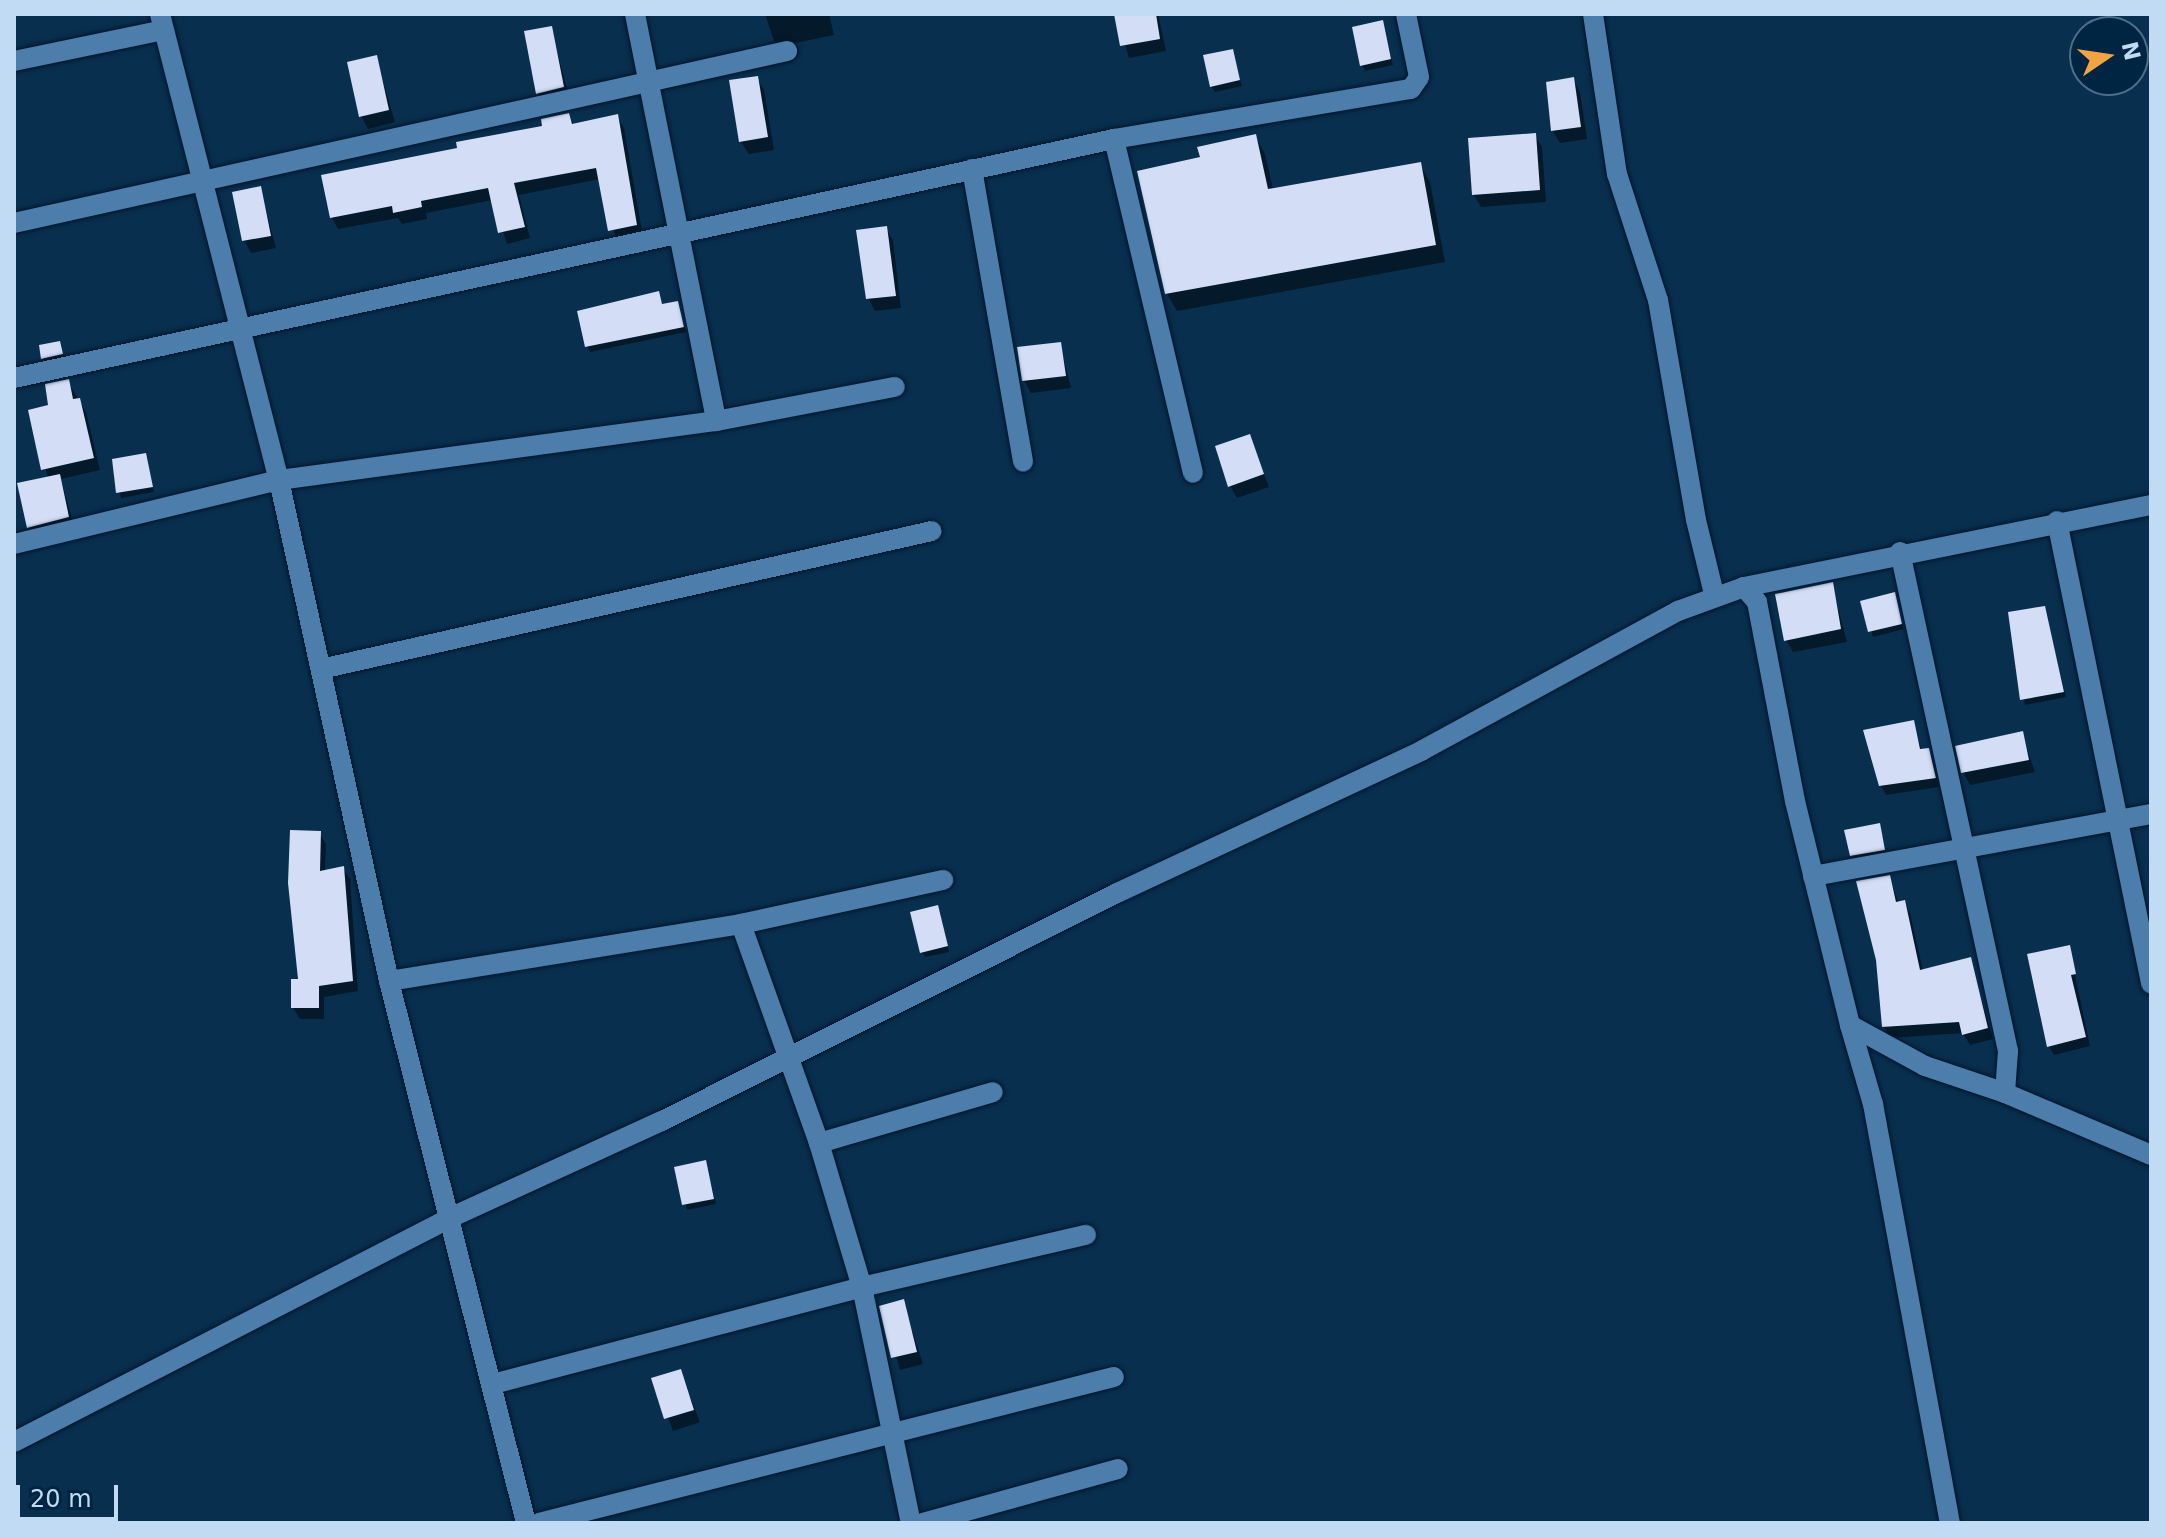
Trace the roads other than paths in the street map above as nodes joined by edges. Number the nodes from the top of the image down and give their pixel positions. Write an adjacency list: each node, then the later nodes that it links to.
1 (635, 14): 7 (street)
2 (1406, 14): 8 (street)
3 (1593, 14): 26 (street)
4 (166, 19): 6 (street); 10 (street)
5 (787, 51): 7 (street)
6 (14, 61)
7 (650, 81): 10 (street); 12 (street)
8 (1114, 139): 9 (street); 18 (street)
9 (972, 169): 12 (street); 17 (street)
10 (204, 180): 11 (street); 13 (street)
11 (14, 223)
12 (679, 231): 13 (street); 16 (street)
13 (243, 330): 14 (street); 19 (street)
14 (14, 378)
15 (895, 387): 16 (street)
16 (716, 421): 19 (street)
17 (1023, 462)
18 (1193, 473)
19 (279, 480): 23 (street); 27 (street)
20 (2151, 505): 21 (street)
21 (2057, 521): 24 (street); 29 (street)
22 (932, 531): 27 (street)
23 (14, 544)
24 (1900, 552): 25 (street); 30 (street)
25 (1744, 587): 26 (street); 31 (street)
26 (1714, 594): 37 (street)
27 (321, 669): 34 (street)
28 (2151, 814): 29 (street)
29 (2117, 818): 30 (street); 35 (street)
30 (1965, 848): 31 (street); 39 (street)
31 (1813, 876): 36 (street)
32 (943, 880): 33 (street)
33 (741, 924): 34 (street); 37 (street)
34 (389, 981): 42 (street)
35 (2151, 984)
36 (1850, 1025): 39 (street); 54 (street)
37 (788, 1057): 40 (street); 42 (street)
38 (993, 1092): 40 (street)
39 (2005, 1093): 41 (street)
40 (819, 1143): 44 (street)
41 (2151, 1155)
42 (452, 1217): 46 (street); 48 (street)
43 (1086, 1235): 44 (street)
44 (862, 1287): 46 (street); 47 (street)
45 (1114, 1377): 47 (street)
46 (493, 1384): 50 (street)
47 (893, 1434): 51 (street); 52 (street)
48 (14, 1442)
49 (1118, 1469): 53 (street)
50 (526, 1523)
51 (539, 1523)
52 (911, 1523)
53 (923, 1523)
54 (1950, 1523)

